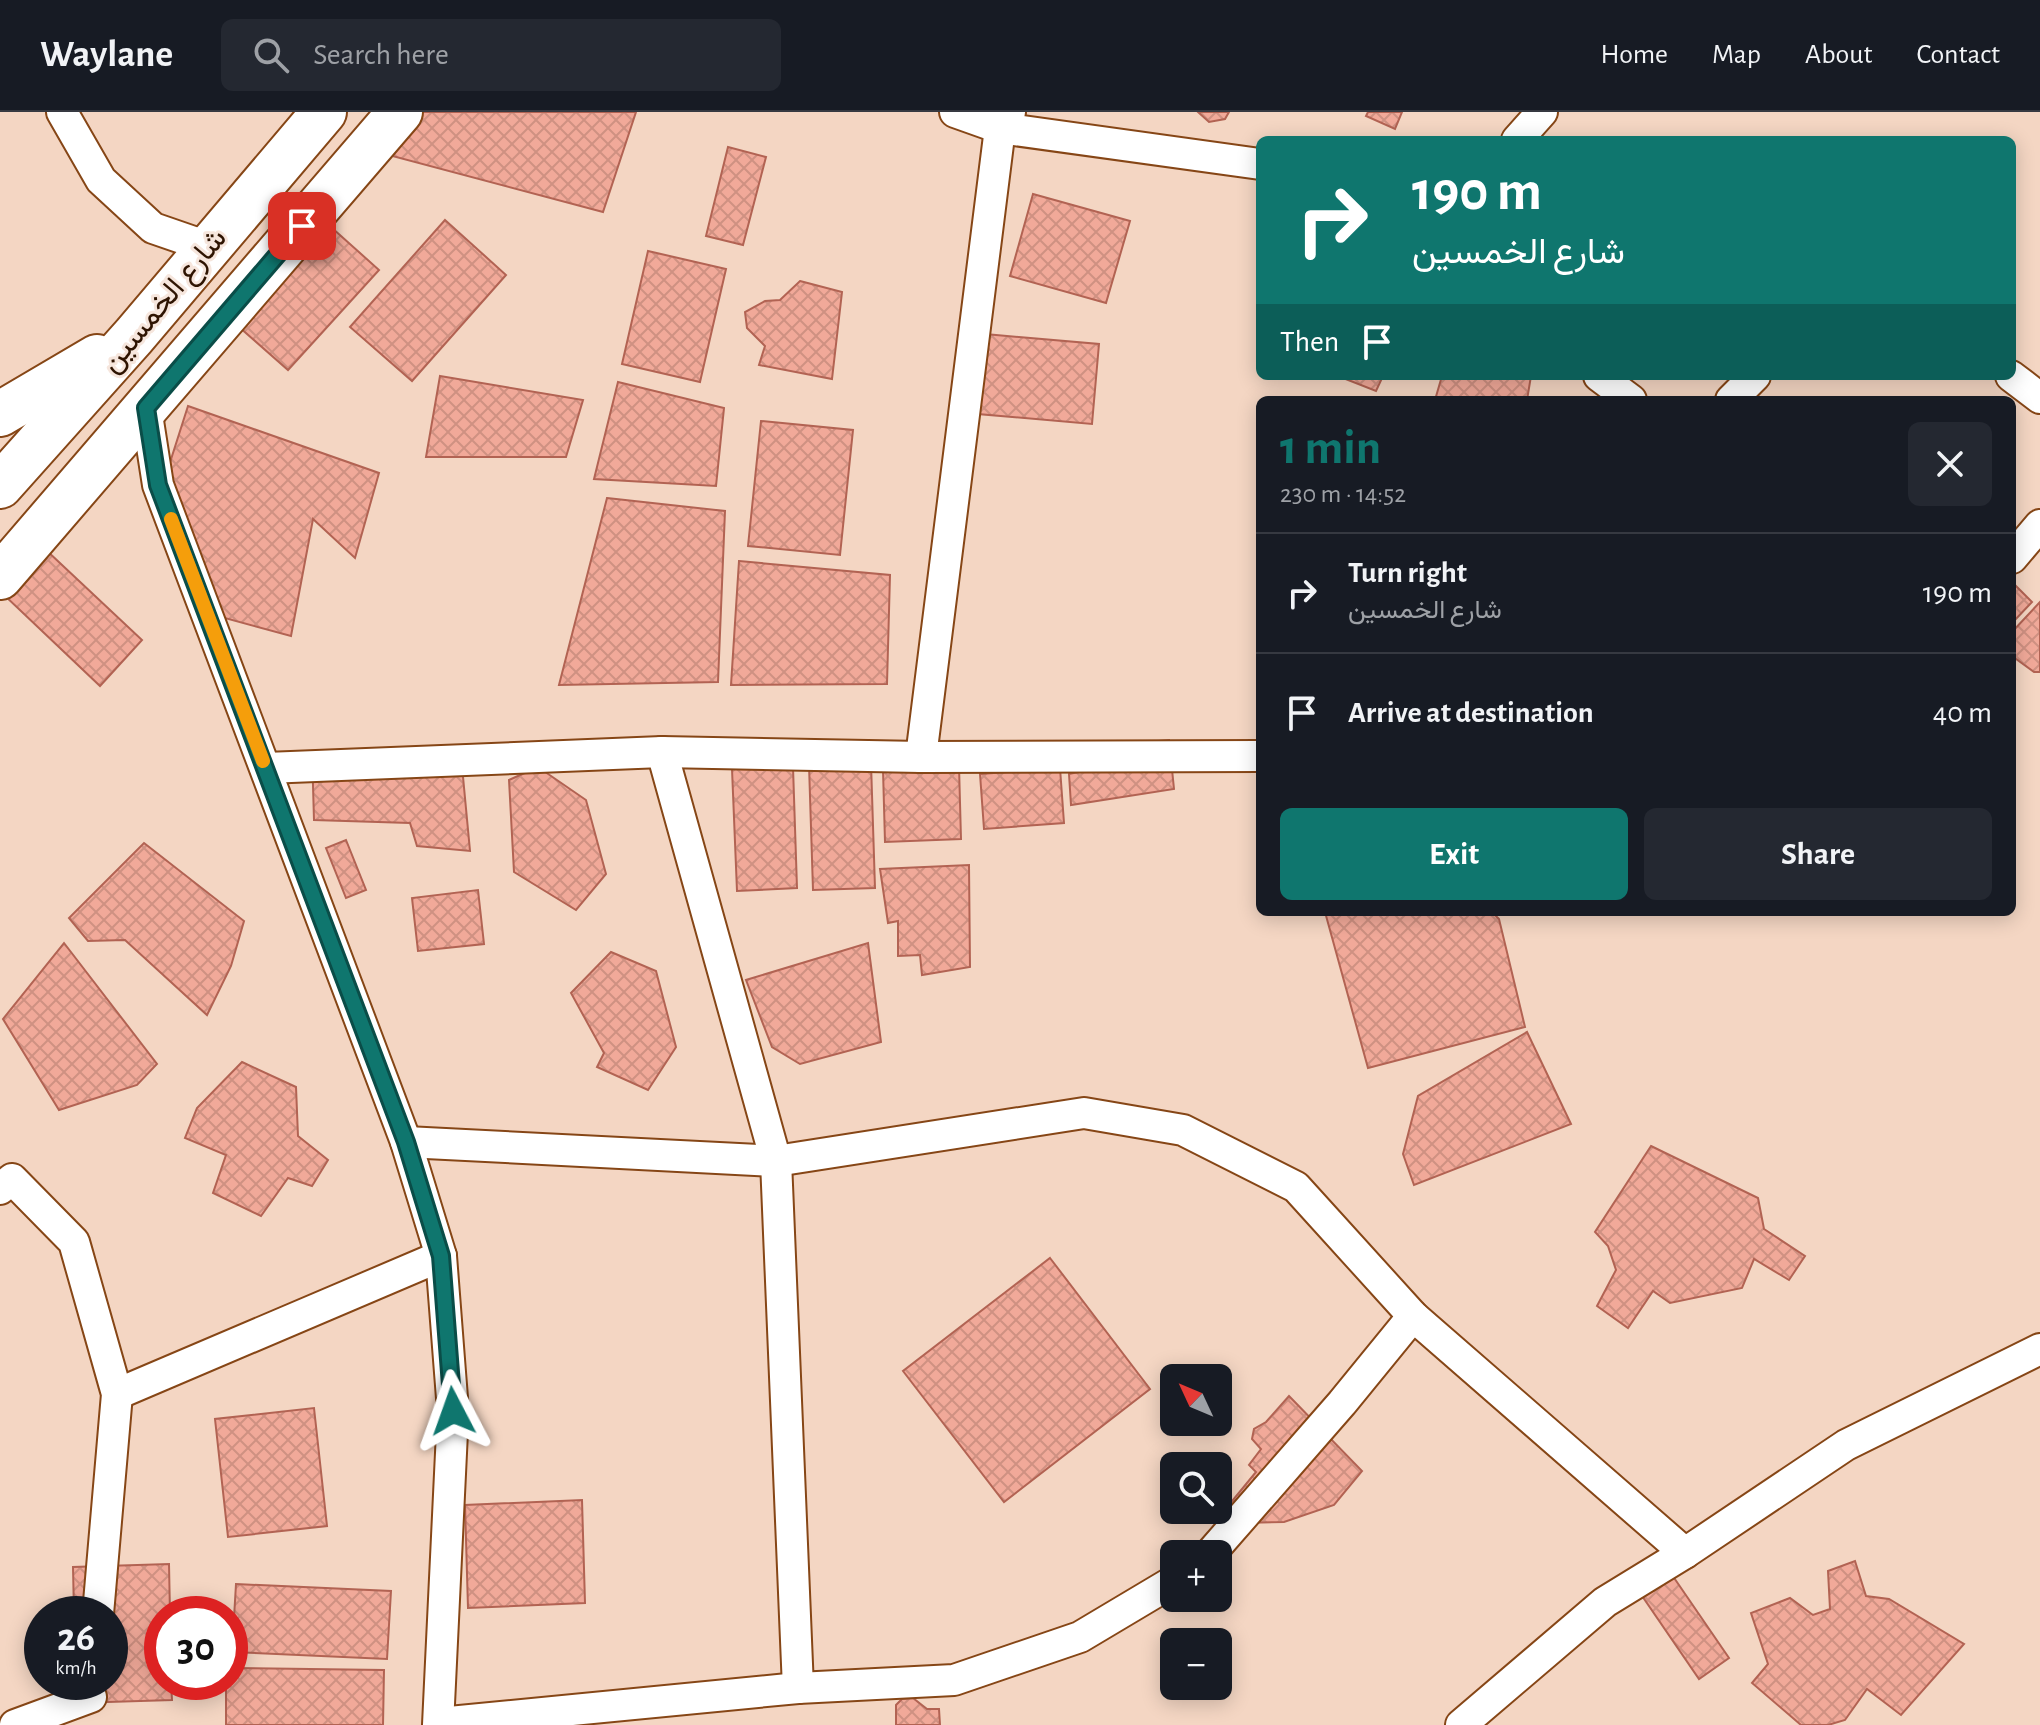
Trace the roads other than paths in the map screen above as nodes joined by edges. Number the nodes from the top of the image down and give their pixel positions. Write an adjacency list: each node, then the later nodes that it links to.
1 (62, 112): 9 (street)
2 (324, 112): 9 (main road, شارع الخمسين)
3 (400, 112): 17 (main road, شارع الخمسين)
4 (955, 112): 6 (street)
5 (1542, 112): 7 (street)
6 (1005, 120): 8 (street); 25 (street)
7 (1521, 136)
8 (1256, 163)
9 (208, 247): 10 (main road, شارع الخمسين)
10 (134, 336): 18 (main road); 19 (main road, شارع الخمسين)
11 (1604, 380): 14 (street)
12 (1751, 380): 15 (street)
13 (2016, 380): 16 (street)
14 (1626, 396)
15 (1735, 396)
16 (2040, 398)
17 (146, 408): 22 (main road, شارع الخمسين); 26 (street)
18 (0, 414)
19 (0, 486)
20 (2040, 525): 21 (street)
21 (2016, 553)
22 (0, 577)
23 (662, 752): 25 (street); 26 (street); 28 (street)
24 (1256, 756): 25 (street)
25 (921, 757)
26 (266, 768): 27 (street)
27 (406, 1142): 28 (street); 30 (street)
28 (776, 1161): 31 (street); 38 (street)
29 (0, 1189): 33 (street)
30 (441, 1256): 33 (street); 40 (street)
31 (1413, 1316): 34 (street); 35 (street)
32 (2040, 1349): 35 (street)
33 (117, 1394): 37 (street)
34 (1222, 1540)
35 (1685, 1553): 42 (street)
36 (1160, 1589): 38 (street)
37 (100, 1596)
38 (798, 1688): 40 (street)
39 (90, 1701): 41 (street)
40 (439, 1724)
41 (15, 1725)
42 (1461, 1725)

